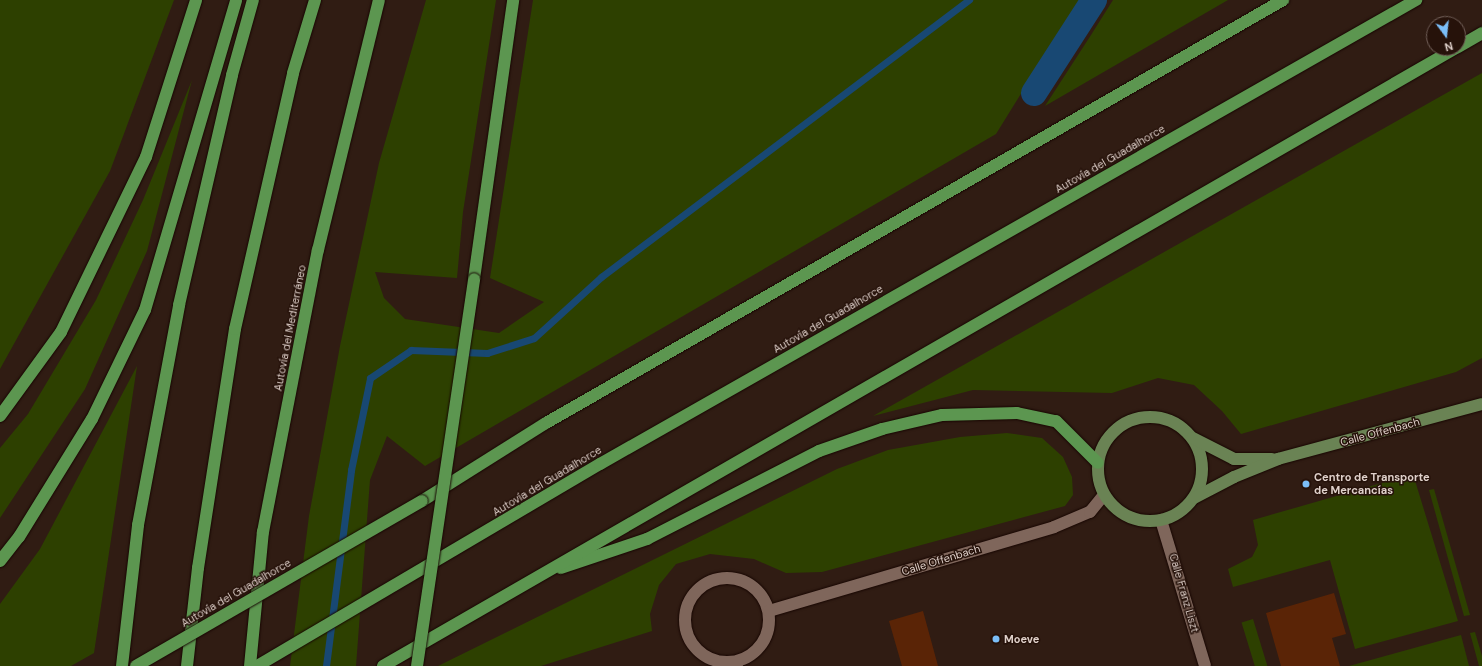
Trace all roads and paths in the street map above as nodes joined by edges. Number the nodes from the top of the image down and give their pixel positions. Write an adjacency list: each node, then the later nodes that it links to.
1 (196, 0): 13 (highway)
2 (236, 0): 20 (highway)
3 (253, 0): 24 (highway)
4 (315, 0): 26 (highway)
5 (379, 0): 27 (highway, Autovía del Mediterráneo)
6 (513, 0): 30 (highway, bridge)
7 (1283, 0): 25 (highway, Autovía del Guadalhorce, bridge)
8 (1416, 0): 28 (highway, Autovía del Guadalhorce)
9 (1482, 33): 10 (highway)
10 (1466, 43)
11 (1443, 56): 21 (highway)
12 (1482, 404): 15 (main road, Calle Offenbach)
13 (0, 416)
14 (1193, 438): 15 (main road, Calle Offenbach); 16 (main road); 18 (main road)
15 (1278, 459): 18 (main road, Calle Offenbach)
16 (1098, 462): 17 (main road); 21 (highway)
17 (1104, 495): 19 (main road); 22 (street, Calle Offenbach)
18 (1194, 498): 19 (main road)
19 (1161, 520): 31 (street, Calle Franz Liszt)
20 (0, 561)
21 (535, 576): 29 (highway)
22 (769, 612): 23 (street); 23 (street)
23 (738, 664)
24 (122, 666)
25 (136, 666)
26 (186, 666)
27 (250, 666)
28 (257, 666)
29 (383, 666)
30 (417, 666)
31 (1205, 666)

